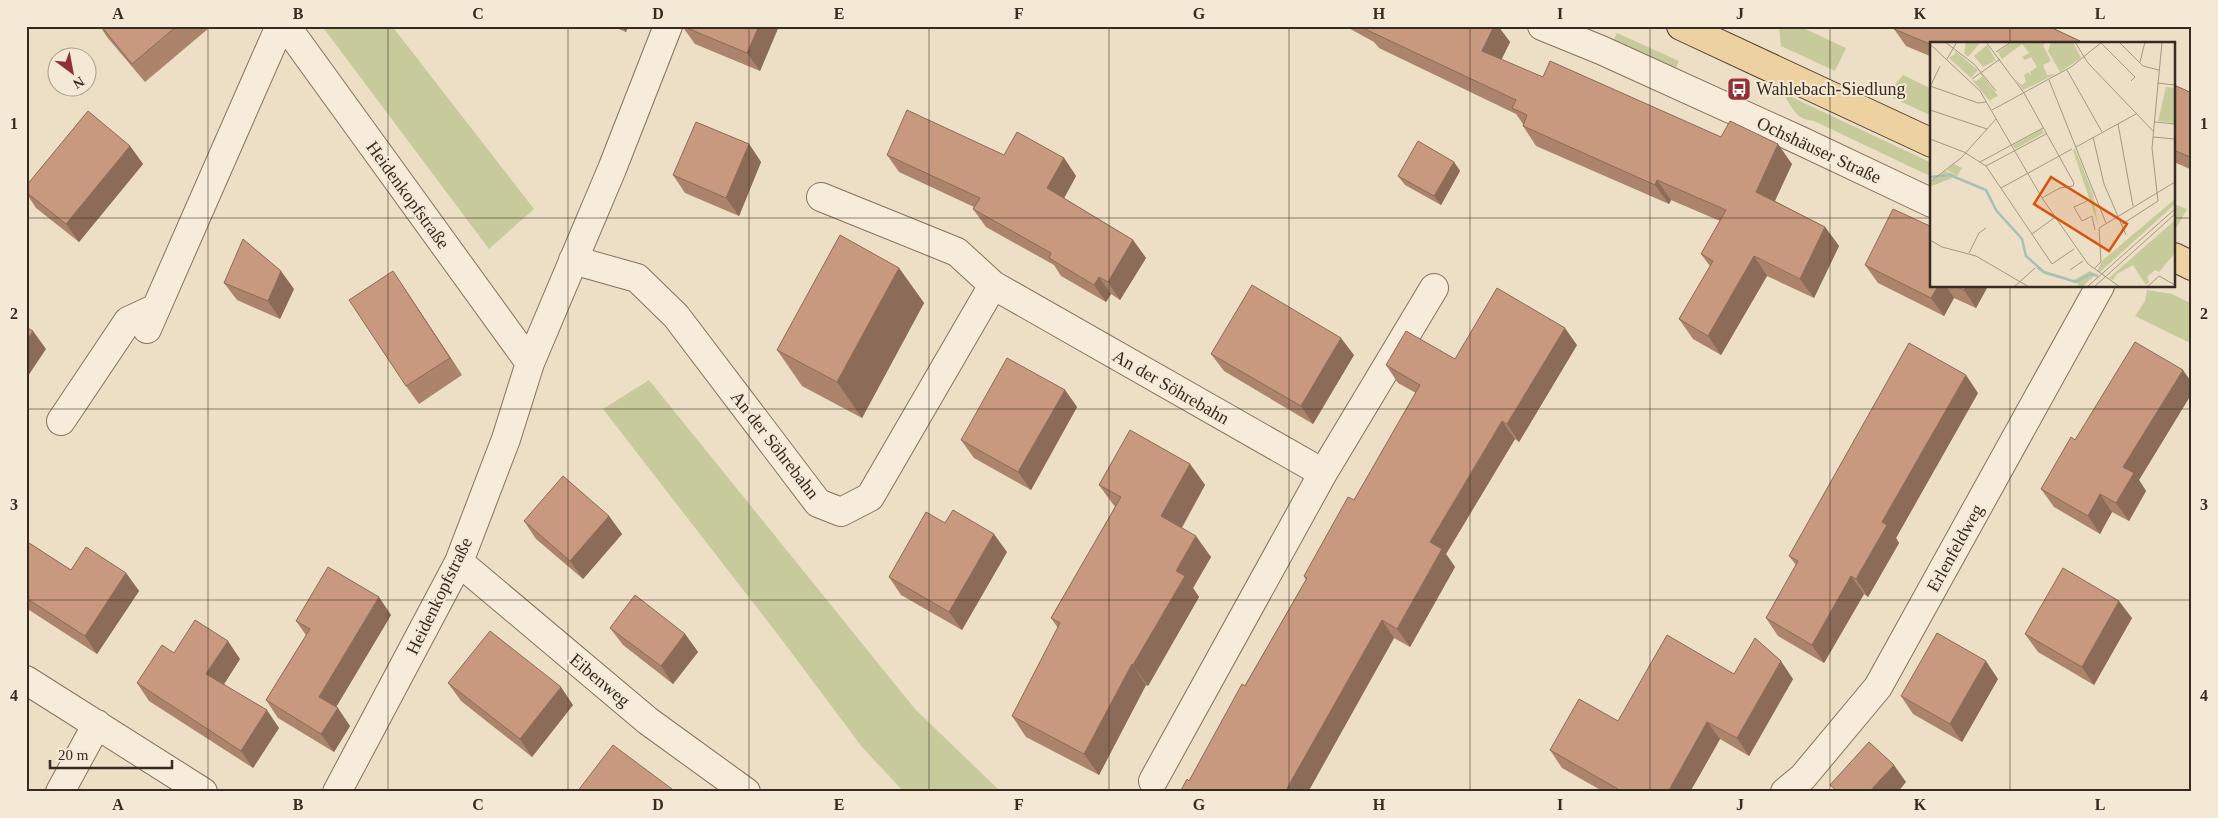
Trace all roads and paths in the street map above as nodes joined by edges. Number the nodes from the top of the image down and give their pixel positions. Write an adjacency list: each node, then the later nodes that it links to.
1 (280, 26): 16 (street)
2 (286, 26): 15 (street, Heidenkopfstraße)
3 (668, 26): 10 (street, Heidenkopfstraße)
4 (1542, 26): 8 (street, Ochshäuser Straße)
5 (1681, 26): 6 (main road)
6 (1930, 142)
7 (821, 197): 12 (street, An der Söhrebahn)
8 (1930, 202)
9 (2176, 258): 11 (main road)
10 (573, 260): 12 (street, An der Söhrebahn); 15 (street, Heidenkopfstraße)
11 (2192, 266)
12 (993, 285): 17 (street, An der Söhrebahn)
13 (1434, 288): 17 (street)
14 (2099, 288): 26 (street, Erlenfeldweg)
15 (530, 363): 18 (street, Heidenkopfstraße)
16 (61, 421)
17 (1323, 473): 21 (street)
18 (459, 562): 24 (street, Heidenkopfstraße); 25 (street, Eibenweg)
19 (26, 680): 20 (street)
20 (97, 724): 22 (street); 23 (street)
21 (1153, 782)
22 (60, 792)
23 (203, 792)
24 (337, 792)
25 (746, 792)
26 (1786, 792)

